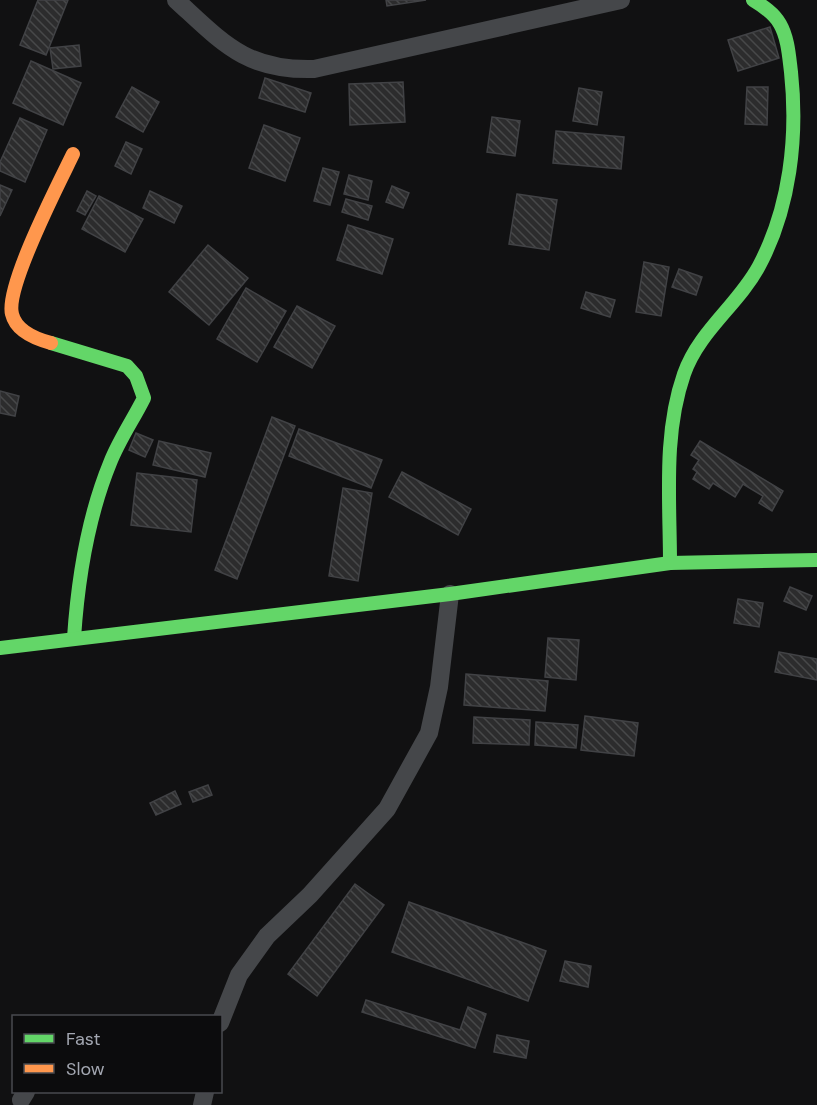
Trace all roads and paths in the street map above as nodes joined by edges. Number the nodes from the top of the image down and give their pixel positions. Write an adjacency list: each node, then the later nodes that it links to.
1 (176, 0): 2 (street)
2 (621, 0)
3 (761, 2): 6 (street)
4 (73, 154): 8 (street)
5 (817, 560): 6 (street)
6 (670, 563): 7 (street)
7 (450, 594): 8 (street); 10 (street)
8 (74, 638): 9 (street)
9 (0, 648)
10 (222, 1018)

